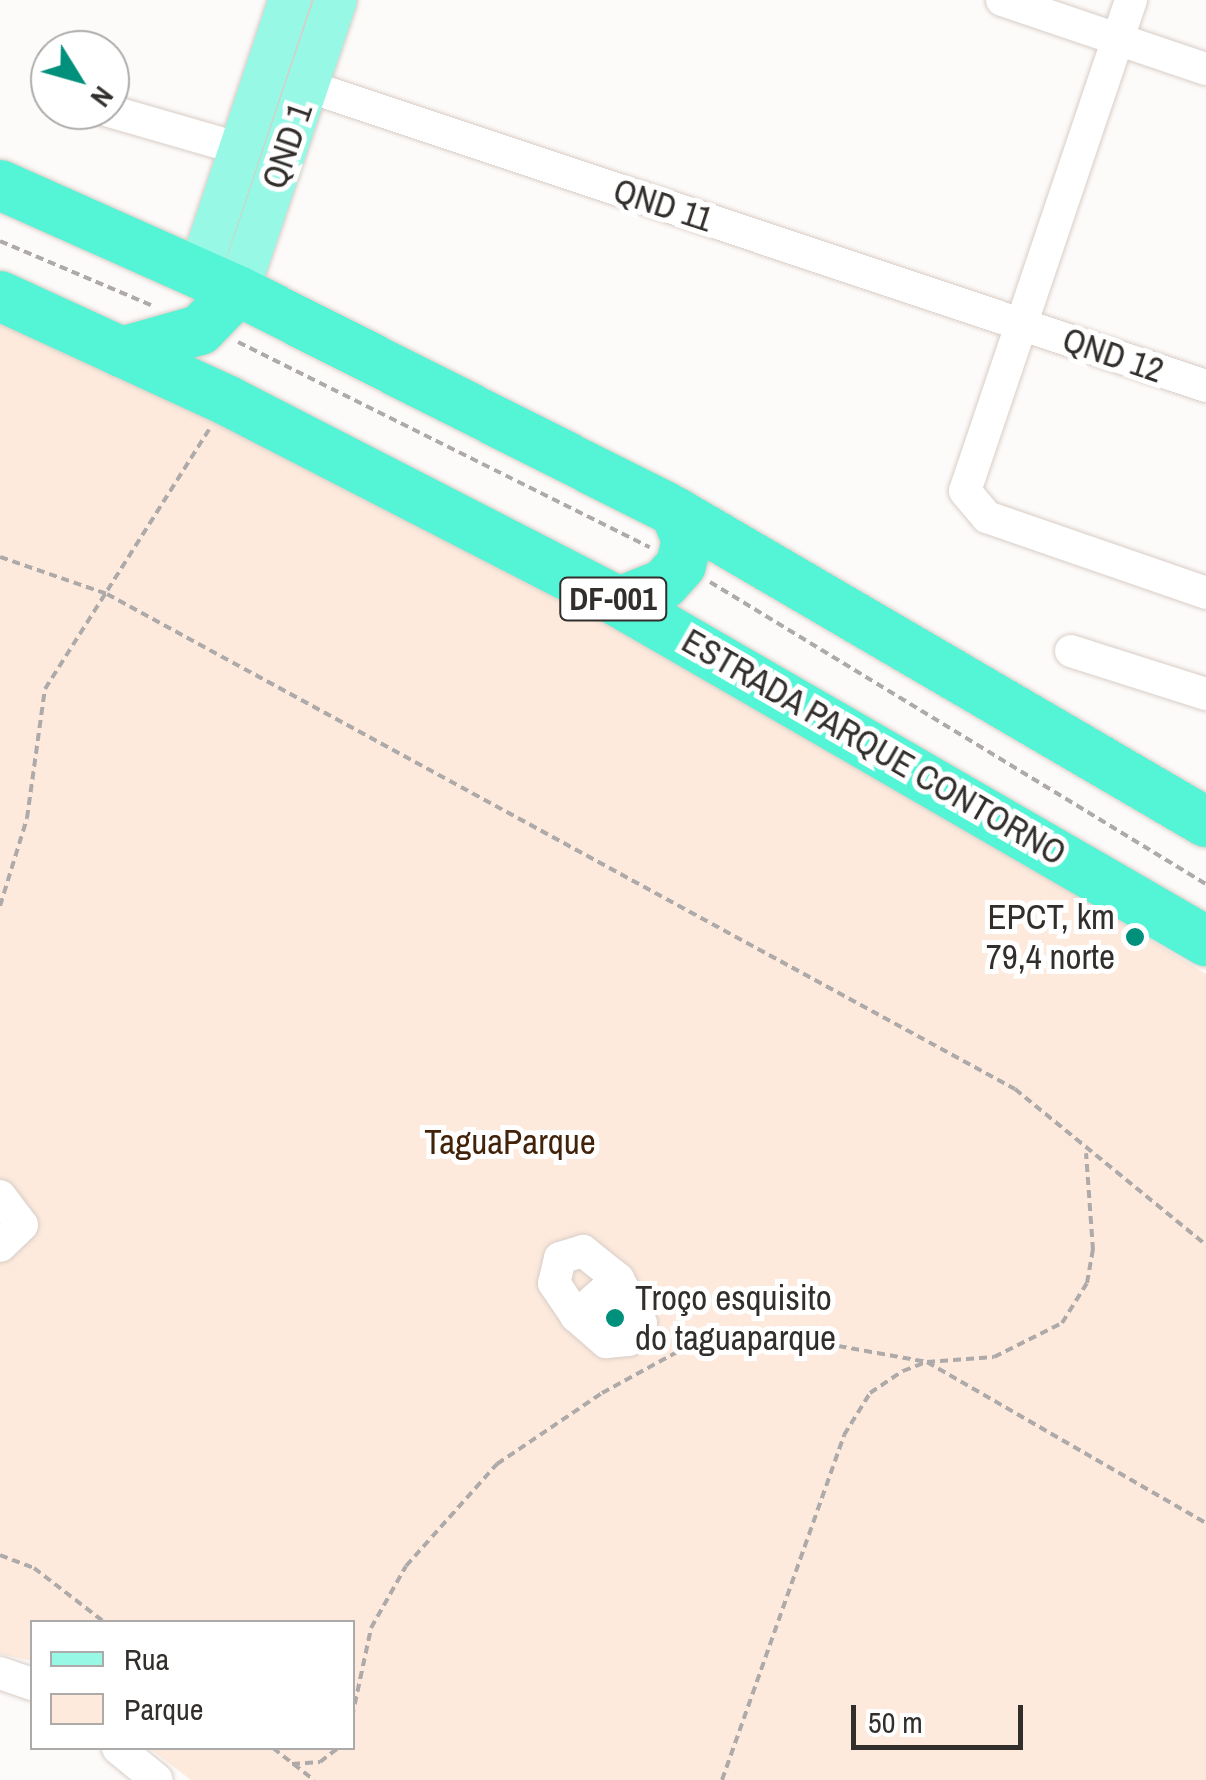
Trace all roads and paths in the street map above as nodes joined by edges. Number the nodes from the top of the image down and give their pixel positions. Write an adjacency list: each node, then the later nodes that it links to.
1 (290, 0): 9 (main road)
2 (336, 0): 7 (main road, QND 1)
3 (1002, 0): 5 (street)
4 (1131, 0): 5 (street)
5 (1118, 40): 6 (street); 15 (street)
6 (1206, 69)
7 (307, 86): 10 (main road, QND 1); 15 (street, QND 11)
8 (130, 118): 9 (street)
9 (239, 152): 10 (main road); 13 (main road)
10 (278, 171): 13 (main road, QND 1)
11 (0, 186): 13 (highway)
12 (0, 242): 16 (path)
13 (218, 282): 16 (highway); 20 (highway)
14 (0, 296): 17 (highway, ESTRADA PARQUE CONTORNO / DF-001)
15 (1019, 324): 18 (street, QND 12); 24 (street)
16 (205, 328): 17 (highway); 22 (path)
17 (121, 352): 19 (highway, ESTRADA PARQUE CONTORNO / DF-001)
18 (1206, 386)
19 (228, 401): 23 (path); 25 (highway, ESTRADA PARQUE CONTORNO / DF-001)
20 (674, 512): 22 (highway); 28 (highway)
21 (0, 557): 23 (path)
22 (681, 565): 25 (highway); 29 (path)
23 (106, 594): 30 (path); 32 (path)
24 (1206, 594)
25 (619, 602): 31 (highway, ESTRADA PARQUE CONTORNO / DF-001)
26 (1071, 651): 27 (street)
27 (1206, 694)
28 (1206, 822)
29 (1206, 884)
30 (0, 906)
31 (1206, 941)
32 (1086, 1152): 35 (path); 38 (path)
33 (0, 1196): 34 (street)
34 (0, 1246)
35 (1206, 1246)
36 (618, 1278): 37 (street); 37 (street); 37 (street)
37 (576, 1316)
38 (927, 1362): 39 (path); 44 (path); 51 (path)
39 (1206, 1523)
40 (0, 1555): 41 (path)
41 (101, 1620)
42 (0, 1673): 43 (street)
43 (30, 1683)
44 (355, 1703)
45 (120, 1750): 49 (street)
46 (275, 1750): 48 (path)
47 (335, 1750): 48 (path)
48 (292, 1764): 50 (path)
49 (157, 1780)
50 (314, 1780)
51 (722, 1780)

